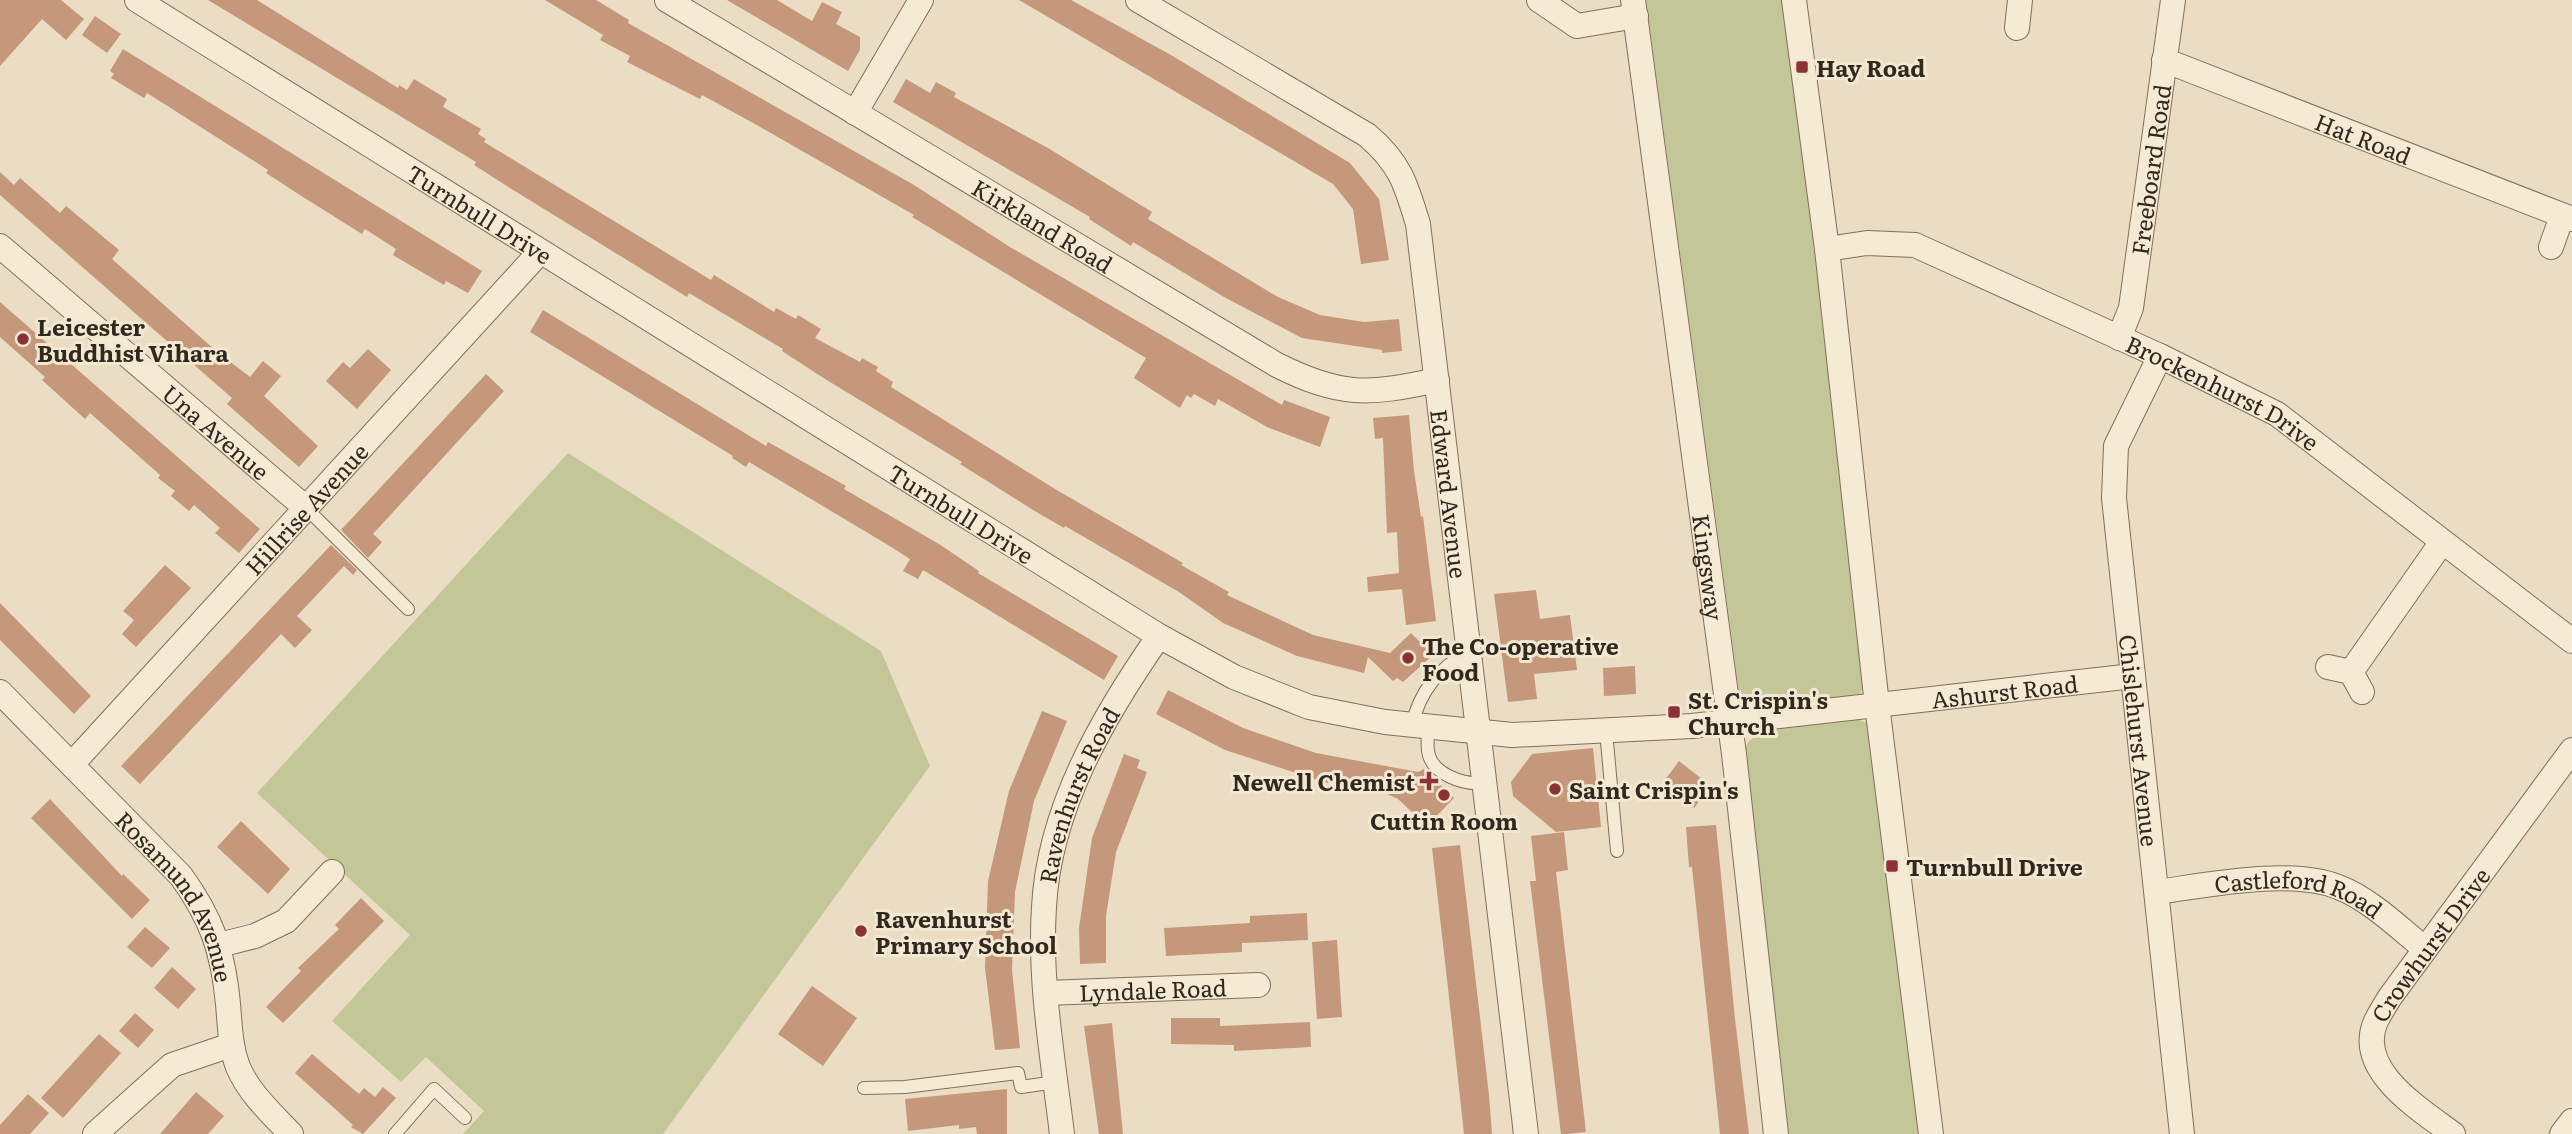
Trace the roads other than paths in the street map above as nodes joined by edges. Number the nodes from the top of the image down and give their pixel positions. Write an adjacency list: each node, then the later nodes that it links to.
1 (137, 0): 17 (street, Turnbull Drive)
2 (667, 0): 12 (street, Kirkland Road)
3 (921, 0): 12 (street)
4 (1138, 0): 20 (street, Edward Avenue)
5 (1539, 0): 9 (street)
6 (1794, 0): 16 (street)
7 (2020, 0): 10 (street)
8 (2173, 0): 11 (street, Freeboard Road)
9 (1635, 8): 31 (street, Kingsway)
10 (2017, 28)
11 (2164, 60): 13 (street, Hat Road); 18 (street, Freeboard Road)
12 (855, 113): 20 (street, Kirkland Road)
13 (2567, 218): 15 (street, Hat Road)
14 (0, 246): 21 (street, Una Avenue)
15 (2551, 247)
16 (1827, 249): 18 (street, Brockenhurst Drive); 30 (street)
17 (540, 253): 21 (street, Hillrise Avenue); 24 (street, Turnbull Drive)
18 (2119, 338): 19 (street, Brockenhurst Drive)
19 (2160, 356): 22 (street, Brockenhurst Drive); 27 (street, Chislehurst Avenue)
20 (1437, 380): 26 (street, Edward Avenue)
21 (307, 509): 23 (lane); 36 (street, Hillrise Avenue)
22 (2442, 542): 25 (street, Brockenhurst Drive); 28 (street)
23 (408, 609)
24 (1159, 636): 32 (street, Turnbull Drive); 44 (street, Ravenhurst Road)
25 (2572, 641)
26 (1468, 652): 32 (lane); 34 (street, Edward Avenue)
27 (2133, 676): 30 (street, Ashurst Road); 40 (street, Chislehurst Avenue)
28 (2347, 677)
29 (0, 692): 36 (street, Rosamund Avenue)
30 (1877, 705): 31 (street, Turnbull Drive); 56 (street)
31 (1728, 722): 33 (street, Turnbull Drive); 55 (street, Kingsway)
32 (1420, 726): 34 (street, Turnbull Drive); 37 (lane)
33 (1606, 731): 34 (street, Turnbull Drive); 38 (lane)
34 (1479, 732): 37 (street, Edward Avenue)
35 (2572, 750): 42 (street, Crowhurst Drive)
36 (73, 764): 41 (street, Rosamund Avenue)
37 (1483, 783): 54 (street, Edward Avenue)
38 (1617, 851)
39 (332, 872): 41 (street)
40 (2157, 892): 42 (street, Castleford Road); 57 (street, Chislehurst Avenue)
41 (219, 945): 45 (street, Rosamund Avenue)
42 (2425, 950): 58 (street, Crowhurst Drive)
43 (1258, 985): 44 (street, Lyndale Road)
44 (1046, 993): 46 (street, Ravenhurst Road)
45 (231, 1045): 50 (street); 51 (street, Rosamund Avenue)
46 (1056, 1082): 47 (lane); 53 (street, Ravenhurst Road)
47 (864, 1088)
48 (465, 1118): 52 (lane)
49 (2572, 1121): 59 (street)
50 (94, 1134)
51 (291, 1134)
52 (395, 1134)
53 (1062, 1134)
54 (1527, 1134)
55 (1776, 1134)
56 (1931, 1134)
57 (2182, 1134)
58 (2453, 1134)
59 (2562, 1134)

